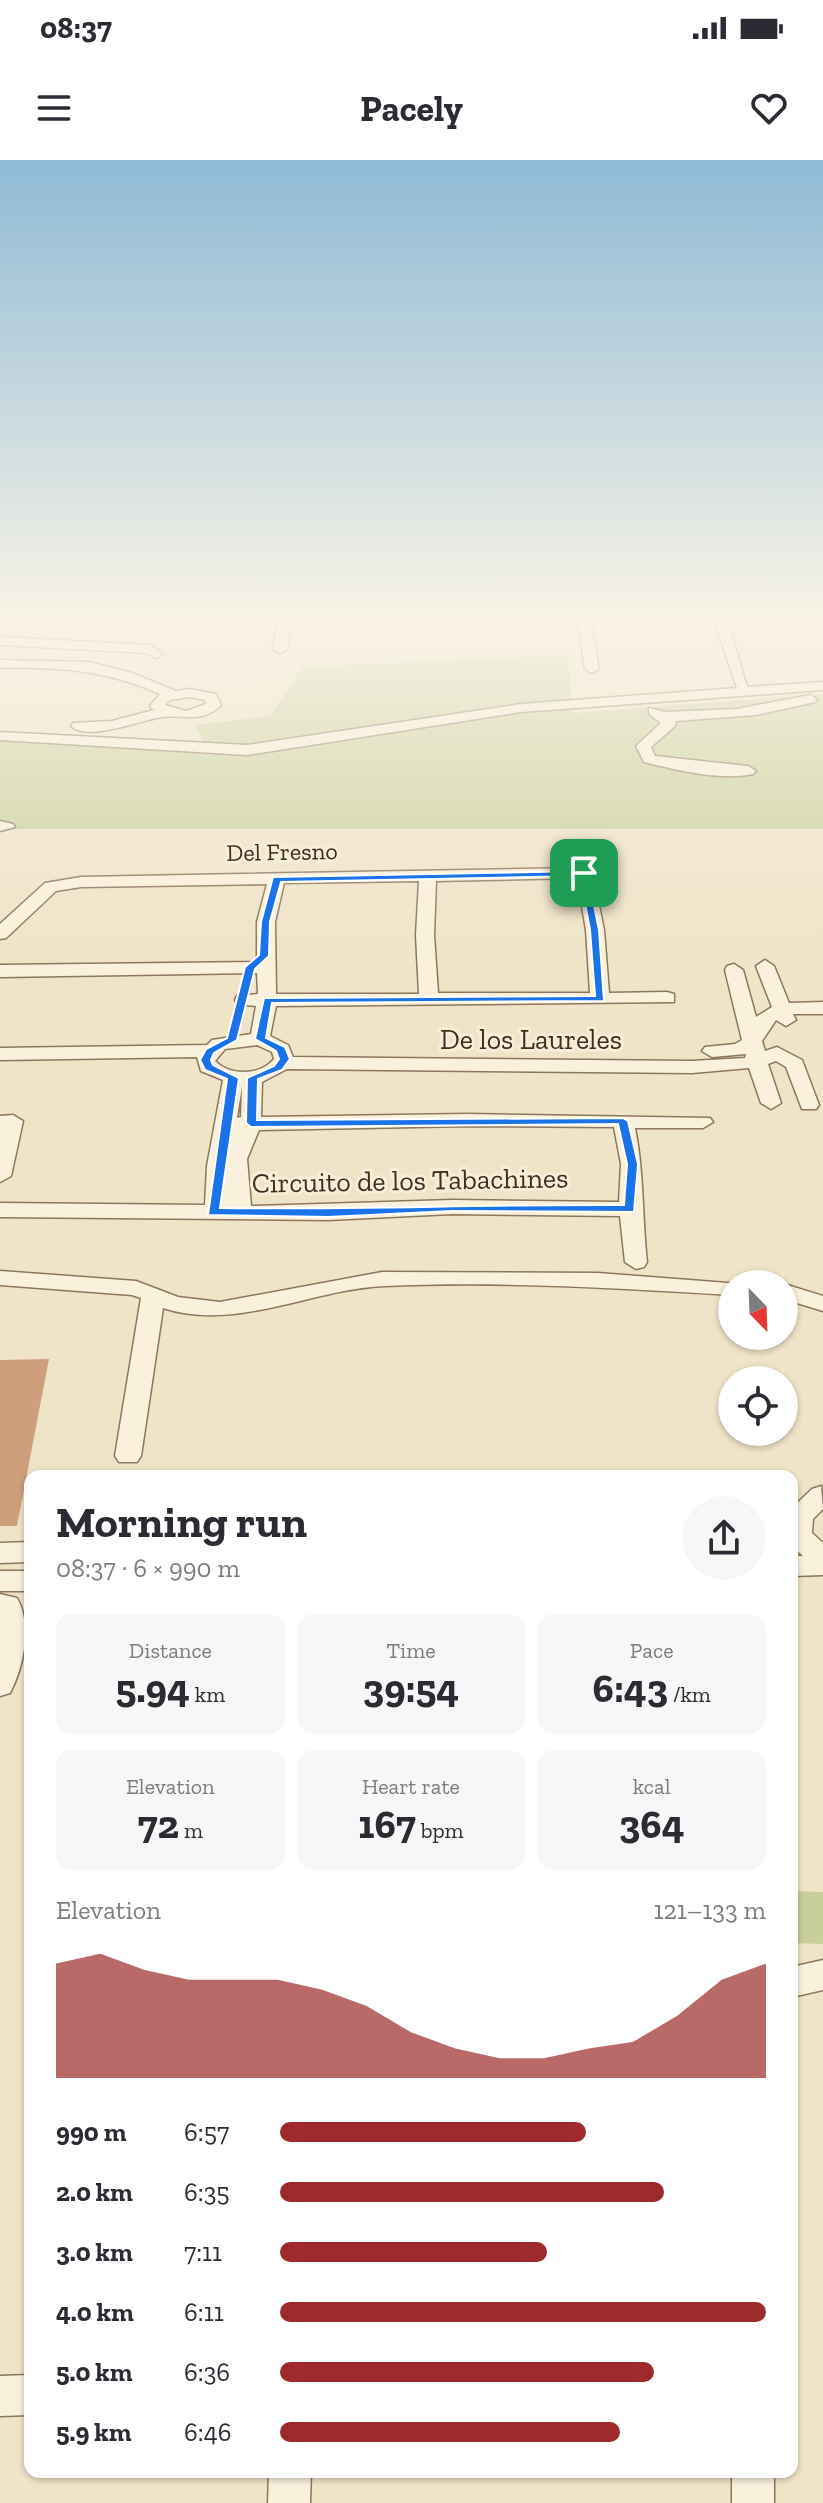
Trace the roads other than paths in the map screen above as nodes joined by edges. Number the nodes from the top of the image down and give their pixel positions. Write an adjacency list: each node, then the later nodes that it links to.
1 (394, 726): 5 (street)
2 (485, 726): 5 (street)
3 (666, 726): 6 (street)
4 (0, 736): 5 (street)
5 (113, 742)
6 (748, 771)
7 (579, 845): 8 (street)
8 (584, 873): 9 (street, Del Fresno); 18 (street)
9 (428, 875): 10 (street, Del Fresno); 17 (street)
10 (277, 879): 11 (street, Del Fresno); 12 (street)
11 (0, 934)
12 (260, 963): 15 (street); 19 (street); 22 (street)
13 (765, 966): 21 (street)
14 (734, 970): 25 (street)
15 (0, 971)
16 (667, 998): 18 (street)
17 (429, 999): 18 (street); 19 (street)
18 (600, 999)
19 (267, 1000): 22 (street); 24 (street)
20 (823, 1008): 21 (street)
21 (784, 1015): 23 (street); 25 (street); 26 (street)
22 (238, 1020): 24 (street); 29 (street)
23 (823, 1021)
24 (260, 1039): 28 (street)
25 (752, 1042): 28 (street, De los Laureles); 30 (street)
26 (777, 1053): 30 (street, De los Laureles); 34 (street)
27 (0, 1054): 29 (street)
28 (282, 1056): 30 (street, De los Laureles); 32 (street)
29 (209, 1059): 31 (street); 32 (street)
30 (756, 1063): 33 (street)
31 (0, 1067)
32 (243, 1078): 38 (street); 39 (street)
33 (771, 1103)
34 (809, 1105)
35 (623, 1121): 37 (street); 38 (street); 41 (street)
36 (0, 1122): 40 (street)
37 (703, 1122)
38 (251, 1123): 39 (street); 44 (street)
39 (224, 1124): 43 (street)
40 (0, 1176)
41 (630, 1209): 44 (street, Circuito de los Tabachines); 45 (street)
42 (0, 1210): 43 (street, Circuito de los Tabachines)
43 (212, 1212): 44 (street, Circuito de los Tabachines)
44 (240, 1212)
45 (636, 1262)
46 (0, 1278): 48 (street)
47 (718, 1287): 48 (street)
48 (153, 1295): 51 (street)
49 (798, 1296): 50 (street)
50 (823, 1304)
51 (128, 1456)
52 (798, 1494): 53 (street)
53 (822, 1495): 56 (street)
54 (24, 1552): 55 (street)
55 (0, 1553)
56 (823, 1558)
57 (823, 1565): 58 (street)
58 (798, 1566)
59 (0, 1581): 60 (street)
60 (24, 1581)
61 (0, 1604): 62 (street)
62 (0, 1685)
63 (823, 1975): 64 (street)
64 (798, 1981)
65 (24, 2395): 66 (street)
66 (0, 2396)
67 (290, 2478): 69 (street)
68 (753, 2478): 70 (street)
69 (289, 2503)
70 (753, 2503)

